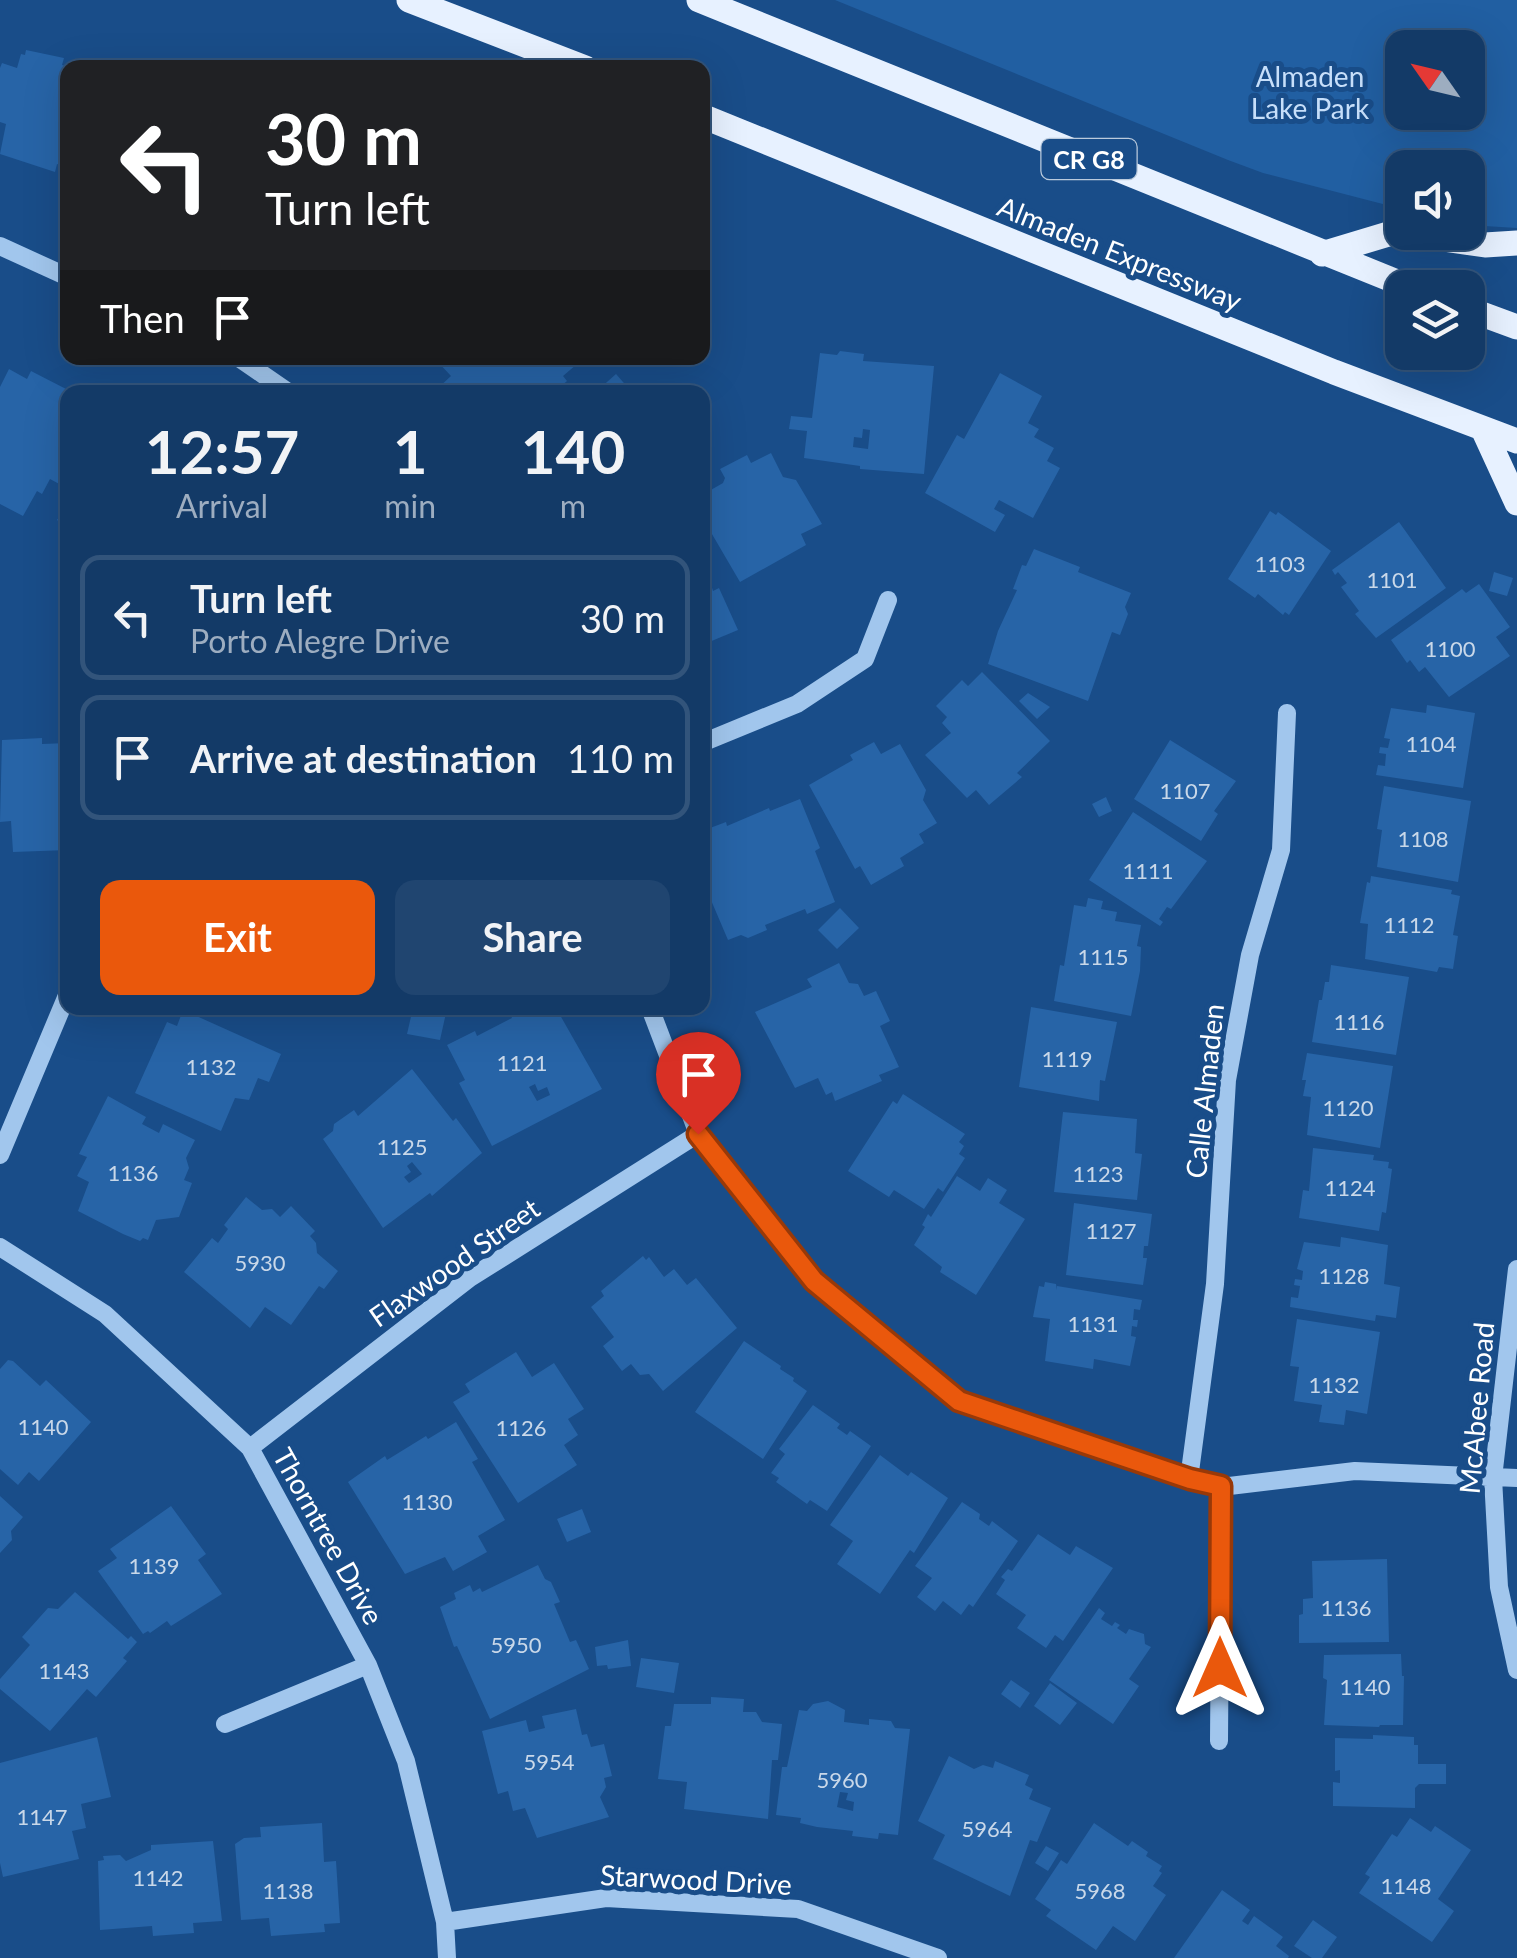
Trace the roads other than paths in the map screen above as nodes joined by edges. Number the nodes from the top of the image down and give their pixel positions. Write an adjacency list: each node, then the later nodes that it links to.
1 (408, 0): 3 (main road)
2 (712, 2): 7 (main road, CR G8)
3 (564, 60)
4 (710, 119): 14 (main road, Almaden Expressway)
5 (1517, 244): 7 (main road)
6 (0, 246): 8 (street)
7 (1322, 254): 9 (main road, CR G8)
8 (60, 273)
9 (1385, 278)
10 (1485, 316): 11 (main road)
11 (1517, 328)
12 (249, 365): 13 (street)
13 (278, 385)
14 (1483, 429): 15 (main road, Almaden Expressway); 16 (main road)
15 (1517, 440)
16 (1517, 502)
17 (888, 600): 19 (street)
18 (1287, 712): 29 (street, Calle Almaden)
19 (710, 740)
20 (60, 1012): 23 (street)
21 (653, 1015): 22 (street)
22 (698, 1134): 26 (street, Flaxwood Street); 29 (street)
23 (0, 1155)
24 (0, 1247): 26 (street, Thorntree Drive)
25 (1517, 1269): 27 (street, McAbee Road)
26 (250, 1448): 31 (street, Thorntree Drive)
27 (1493, 1478): 28 (street); 30 (street); 32 (street, McAbee Road)
28 (1517, 1478)
29 (1190, 1479): 30 (street)
30 (1221, 1486): 34 (street)
31 (368, 1665): 33 (street); 35 (street, Thorntree Drive)
32 (1517, 1670)
33 (225, 1724)
34 (1220, 1741)
35 (445, 1922): 36 (street, Thorntree Drive); 37 (street, Starwood Drive)
36 (447, 1958)
37 (938, 1958)

